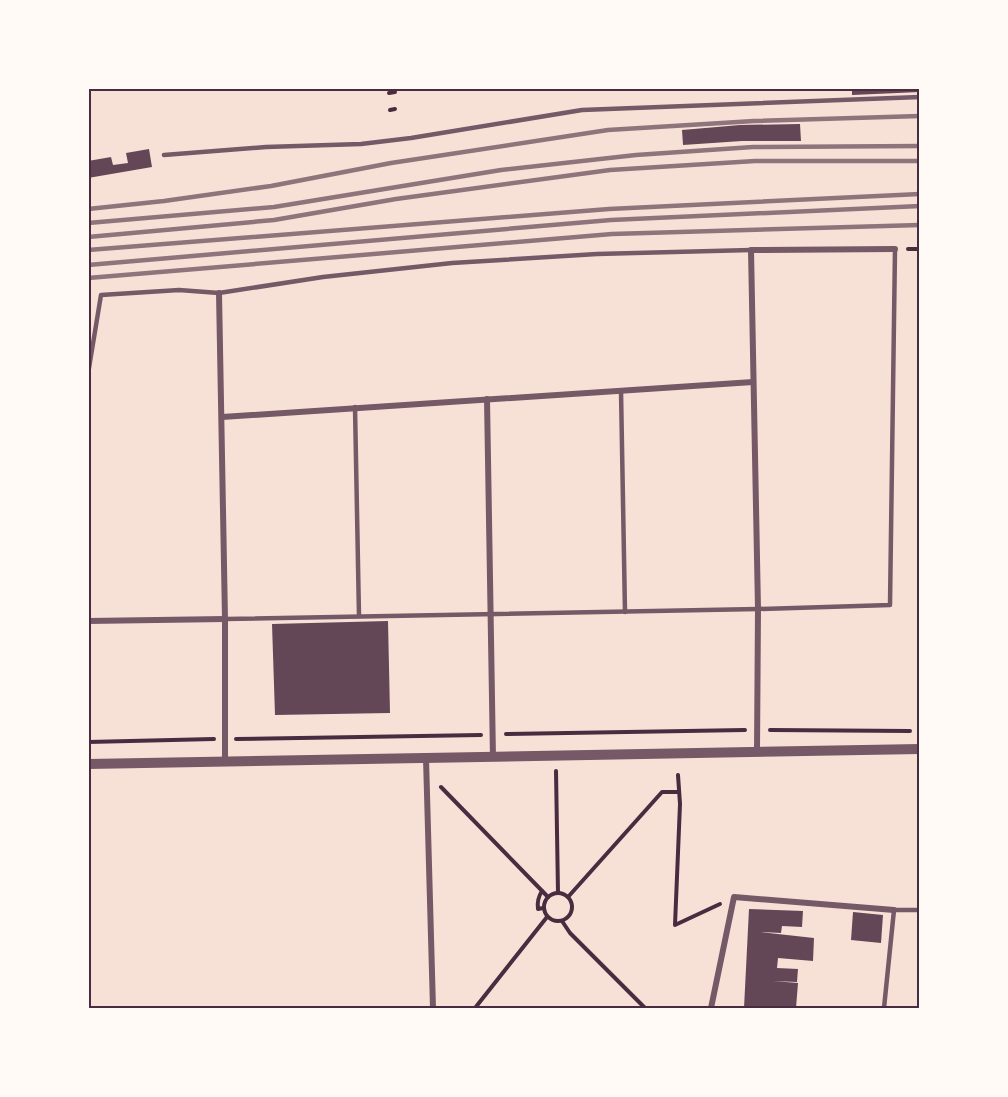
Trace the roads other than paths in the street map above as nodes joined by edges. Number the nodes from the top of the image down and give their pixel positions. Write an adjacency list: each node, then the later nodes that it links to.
1 (920, 97): 2 (lane)
2 (164, 155)
3 (895, 249): 4 (street); 12 (lane)
4 (751, 250): 5 (lane); 7 (street)
5 (219, 293): 6 (lane); 11 (street)
6 (88, 374)
7 (753, 382): 8 (street); 12 (street)
8 (621, 391): 9 (street); 13 (lane)
9 (488, 399): 10 (street); 14 (street)
10 (355, 407): 11 (street); 15 (lane)
11 (222, 417): 16 (street)
12 (758, 609): 13 (lane); 19 (street)
13 (625, 612): 14 (lane)
14 (492, 613): 15 (lane); 21 (street)
15 (358, 616): 16 (lane)
16 (225, 619): 17 (street); 22 (street)
17 (88, 621)
18 (920, 749): 19 (street)
19 (757, 751): 21 (street)
20 (426, 758): 21 (street); 22 (street); 26 (street)
21 (493, 758)
22 (225, 762): 23 (street)
23 (88, 765)
24 (894, 910): 25 (lane); 27 (street); 28 (lane)
25 (920, 910)
26 (433, 1008)
27 (711, 1008)
28 (884, 1008)

